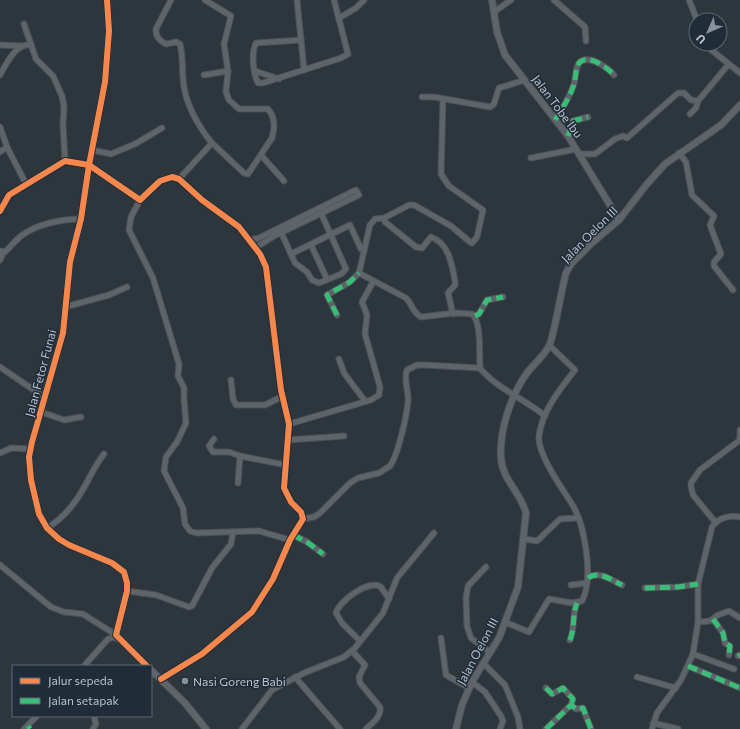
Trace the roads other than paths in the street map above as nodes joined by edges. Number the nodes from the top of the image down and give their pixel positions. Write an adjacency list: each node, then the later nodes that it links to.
1 (107, 0): 43 (street, Jalan Fetor Funai)
2 (171, 0): 41 (street)
3 (206, 0): 23 (street)
4 (297, 0): 15 (street)
5 (334, 0): 13 (street)
6 (364, 0): 13 (street)
7 (492, 0): 11 (street, Jalan Tobe Ibu)
8 (511, 0): 11 (street)
9 (554, 0): 16 (street)
10 (689, 0): 12 (street)
11 (494, 12): 30 (street, Jalan Tobe Ibu)
12 (694, 12)
13 (339, 18): 22 (street)
14 (24, 24): 19 (street)
15 (301, 40): 22 (street); 24 (street)
16 (586, 41)
17 (0, 45): 18 (street)
18 (23, 46): 19 (street); 26 (street)
19 (31, 46): 49 (street)
20 (713, 52): 21 (street)
21 (728, 65): 25 (street); 33 (street)
22 (304, 70): 29 (street)
23 (228, 71): 27 (street); 47 (street)
24 (255, 71): 29 (street); 29 (street)
25 (740, 73)
26 (0, 75)
27 (204, 75)
28 (614, 75): 37 (street)
29 (279, 78)
30 (525, 80): 32 (street); 37 (street, Jalan Tobe Ibu)
31 (422, 97): 32 (street)
32 (443, 99): 57 (street)
33 (698, 101): 35 (street); 44 (street)
34 (740, 105): 46 (street, Jalan Oelon III)
35 (690, 114)
36 (588, 117): 40 (street)
37 (555, 120): 40 (street, Jalan Tobe Ibu)
38 (0, 127): 42 (street)
39 (162, 128): 43 (street)
40 (568, 136): 44 (street, Jalan Tobe Ibu)
41 (212, 143): 47 (street); 51 (street)
42 (7, 147): 45 (street); 53 (street)
43 (92, 150): 50 (street, Jalan Fetor Funai)
44 (578, 151): 48 (street); 59 (street, Jalan Tobe Ibu)
45 (0, 152)
46 (679, 154): 59 (street, Jalan Oelon III); 74 (street)
47 (261, 155): 52 (street)
48 (530, 158)
49 (65, 161): 50 (street); 53 (street)
50 (89, 165): 54 (street); 58 (street, Jalan Fetor Funai)
51 (179, 179): 54 (street); 63 (street)
52 (284, 181)
53 (26, 184): 56 (street)
54 (140, 200): 108 (street)
55 (320, 210): 55 (street); 60 (street); 61 (street); 62 (street)
56 (0, 211)
57 (384, 218): 70 (street); 77 (street)
58 (81, 219): 67 (street); 76 (street, Jalan Fetor Funai)
59 (619, 220): 80 (street, Jalan Oelon III)
60 (278, 227): 61 (street); 63 (street)
61 (281, 233): 65 (street); 68 (street)
62 (331, 235): 64 (street); 66 (street); 71 (street)
63 (250, 240): 65 (street)
64 (311, 245): 68 (street); 71 (street)
65 (255, 248): 85 (street)
66 (361, 249)
67 (2, 252): 69 (street)
68 (291, 254): 71 (street)
69 (0, 260)
70 (359, 273): 72 (street); 78 (street)
71 (327, 279)
72 (373, 282): 77 (street); 88 (street)
73 (127, 286): 76 (street)
74 (733, 290)
75 (504, 296): 79 (street)
76 (65, 307): 87 (street, Jalan Fetor Funai)
77 (453, 314): 79 (street)
78 (337, 315)
79 (475, 316): 83 (street)
80 (549, 345): 86 (street, Jalan Oelon III); 90 (street)
81 (339, 359): 88 (street)
82 (0, 367): 87 (street)
83 (480, 368): 86 (street); 105 (street)
84 (231, 380): 85 (street)
85 (283, 396): 92 (street)
86 (516, 396): 90 (street); 112 (street, Jalan Oelon III)
87 (44, 397): 89 (street, Jalan Fetor Funai)
88 (364, 401): 92 (street)
89 (41, 412): 91 (street); 97 (street, Jalan Fetor Funai)
90 (545, 416): 104 (street)
91 (81, 417)
92 (288, 424): 96 (street)
93 (740, 430): 106 (street)
94 (344, 436): 96 (street)
95 (214, 440): 100 (street)
96 (288, 440): 101 (street)
97 (30, 449): 98 (street); 107 (street, Jalan Fetor Funai)
98 (0, 453)
99 (104, 454): 107 (street)
100 (240, 456): 101 (street); 102 (street)
101 (286, 466): 105 (street)
102 (238, 483)
103 (740, 517): 106 (street)
104 (577, 518): 112 (street); 116 (street)
105 (302, 519): 110 (street)
106 (716, 523): 117 (street)
107 (48, 528): 121 (street, Jalan Fetor Funai)
108 (233, 532): 111 (street); 121 (street)
109 (434, 533): 122 (street)
110 (293, 535): 111 (street); 113 (street)
111 (290, 540): 144 (street)
112 (524, 540): 126 (street, Jalan Oelon III)
113 (323, 554)
114 (0, 565): 128 (street)
115 (486, 566): 133 (street)
116 (588, 581): 118 (street); 119 (street); 123 (street)
117 (698, 584): 120 (street); 127 (street)
118 (571, 585)
119 (622, 585)
120 (645, 588)
121 (127, 591): 128 (street, Jalan Fetor Funai)
122 (389, 600): 131 (street); 131 (street)
123 (577, 602): 126 (street); 130 (street)
124 (740, 618): 125 (street)
125 (713, 619): 127 (street); 135 (street)
126 (505, 622): 133 (street, Jalan Oelon III)
127 (698, 622): 134 (street)
128 (117, 637): 137 (street); 138 (street)
129 (441, 638): 145 (street)
130 (570, 640)
131 (360, 641): 132 (street)
132 (352, 651): 142 (street); 158 (street)
133 (490, 652): 136 (street, Jalan Oelon III)
134 (693, 654): 139 (street); 140 (street)
135 (729, 655)
136 (483, 663): 145 (street, Jalan Oelon III); 161 (street)
137 (85, 665)
138 (145, 665)
139 (688, 666): 147 (street); 148 (street)
140 (734, 669)
141 (152, 671): 144 (street)
142 (295, 677): 156 (street); 157 (street)
143 (637, 677): 147 (street)
144 (161, 679): 155 (street)
145 (471, 685): 159 (street, Jalan Oelon III); 160 (street)
146 (546, 688): 149 (street)
147 (676, 688): 152 (street)
148 (740, 688)
149 (571, 705): 162 (street); 163 (street)
150 (36, 717): 153 (street)
151 (94, 717): 154 (street)
152 (653, 723): 164 (street); 165 (street)
153 (27, 728)
154 (93, 729)
155 (206, 729)
156 (242, 729)
157 (340, 729)
158 (366, 729)
159 (456, 729)
160 (500, 729)
161 (520, 729)
162 (546, 729)
163 (591, 729)
164 (652, 729)
165 (678, 729)

